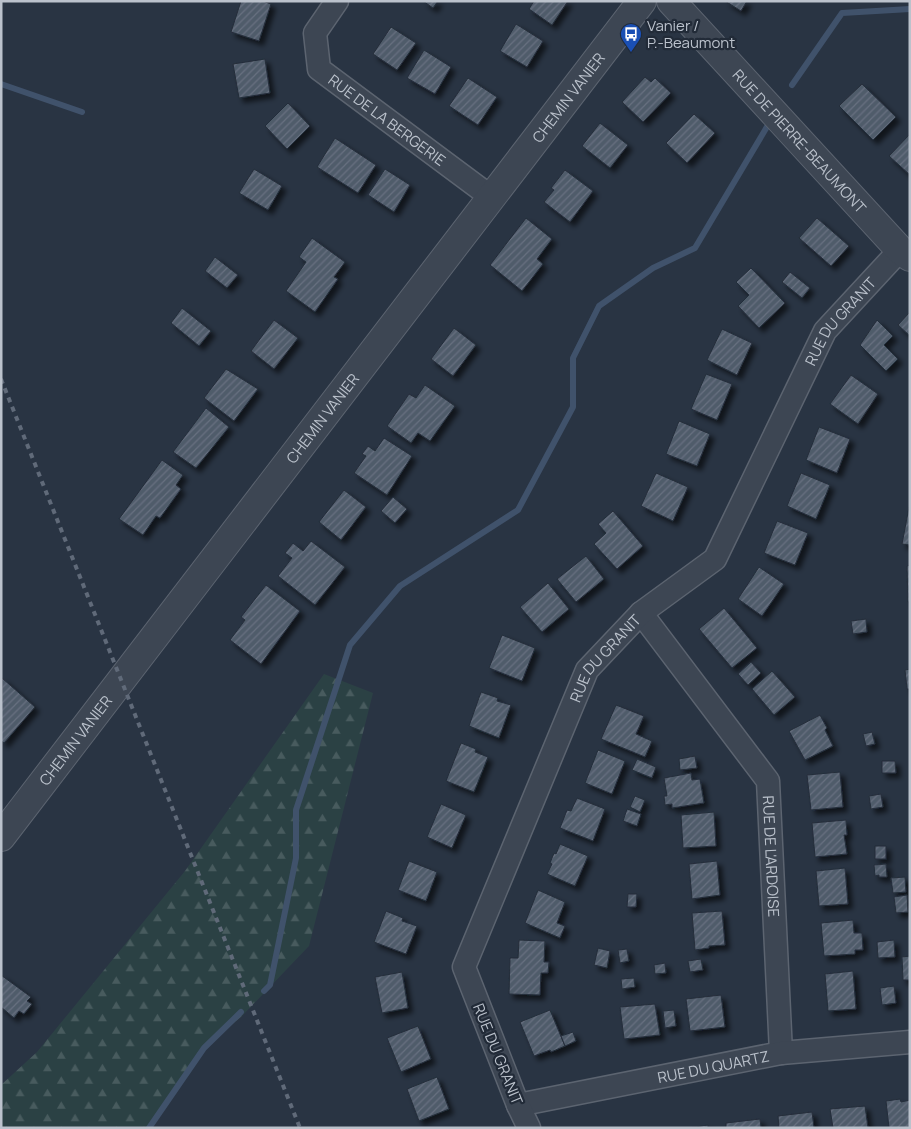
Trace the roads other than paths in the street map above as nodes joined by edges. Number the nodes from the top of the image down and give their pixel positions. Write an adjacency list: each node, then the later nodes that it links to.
1 (337, 1): 4 (street, RUE DE LA BERGERIE)
2 (642, 1): 4 (street, CHEMIN VANIER)
3 (671, 1): 5 (street, RUE DE PIERRE-BEAUMONT)
4 (491, 197): 7 (street, CHEMIN VANIER)
5 (905, 253): 6 (street, RUE DU GRANIT)
6 (641, 613): 9 (street, RUE DE L'ARDOISE); 10 (street, RUE DU GRANIT)
7 (1, 837)
8 (910, 1042): 9 (street, RUE DU QUARTZ)
9 (781, 1053): 10 (street, RUE DU QUARTZ)
10 (518, 1105): 11 (street, RUE DU GRANIT)
11 (529, 1128)

